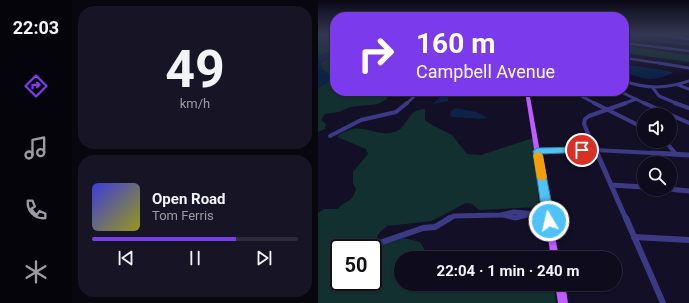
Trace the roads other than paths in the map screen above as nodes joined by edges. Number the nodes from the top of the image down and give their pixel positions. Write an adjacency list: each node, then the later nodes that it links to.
1 (666, 48): 2 (street)
2 (689, 51)
3 (629, 59): 4 (street)
4 (689, 68)
5 (689, 81): 7 (street)
6 (629, 82): 8 (street)
7 (678, 85): 8 (street); 9 (street)
8 (653, 88): 15 (street)
9 (689, 89)
10 (415, 96): 19 (street)
11 (528, 96): 22 (main road)
12 (582, 96): 16 (street)
13 (629, 96): 14 (street)
14 (636, 99): 16 (street); 17 (street)
15 (689, 108)
16 (607, 109): 18 (street); 21 (street)
17 (689, 123)
18 (637, 124)
19 (330, 136)
20 (671, 148): 23 (street)
21 (595, 150): 22 (street); 23 (street); 25 (street)
22 (537, 151): 29 (main road)
23 (675, 153): 24 (street)
24 (689, 155)
25 (611, 185): 26 (street); 30 (street)
26 (637, 187)
27 (677, 190): 28 (street)
28 (689, 191)
29 (548, 215): 32 (street); 33 (main road)
30 (634, 237): 31 (street); 36 (street)
31 (689, 240)
32 (382, 243)
33 (554, 251)
34 (561, 291): 35 (main road)
35 (563, 303)
36 (663, 303)

